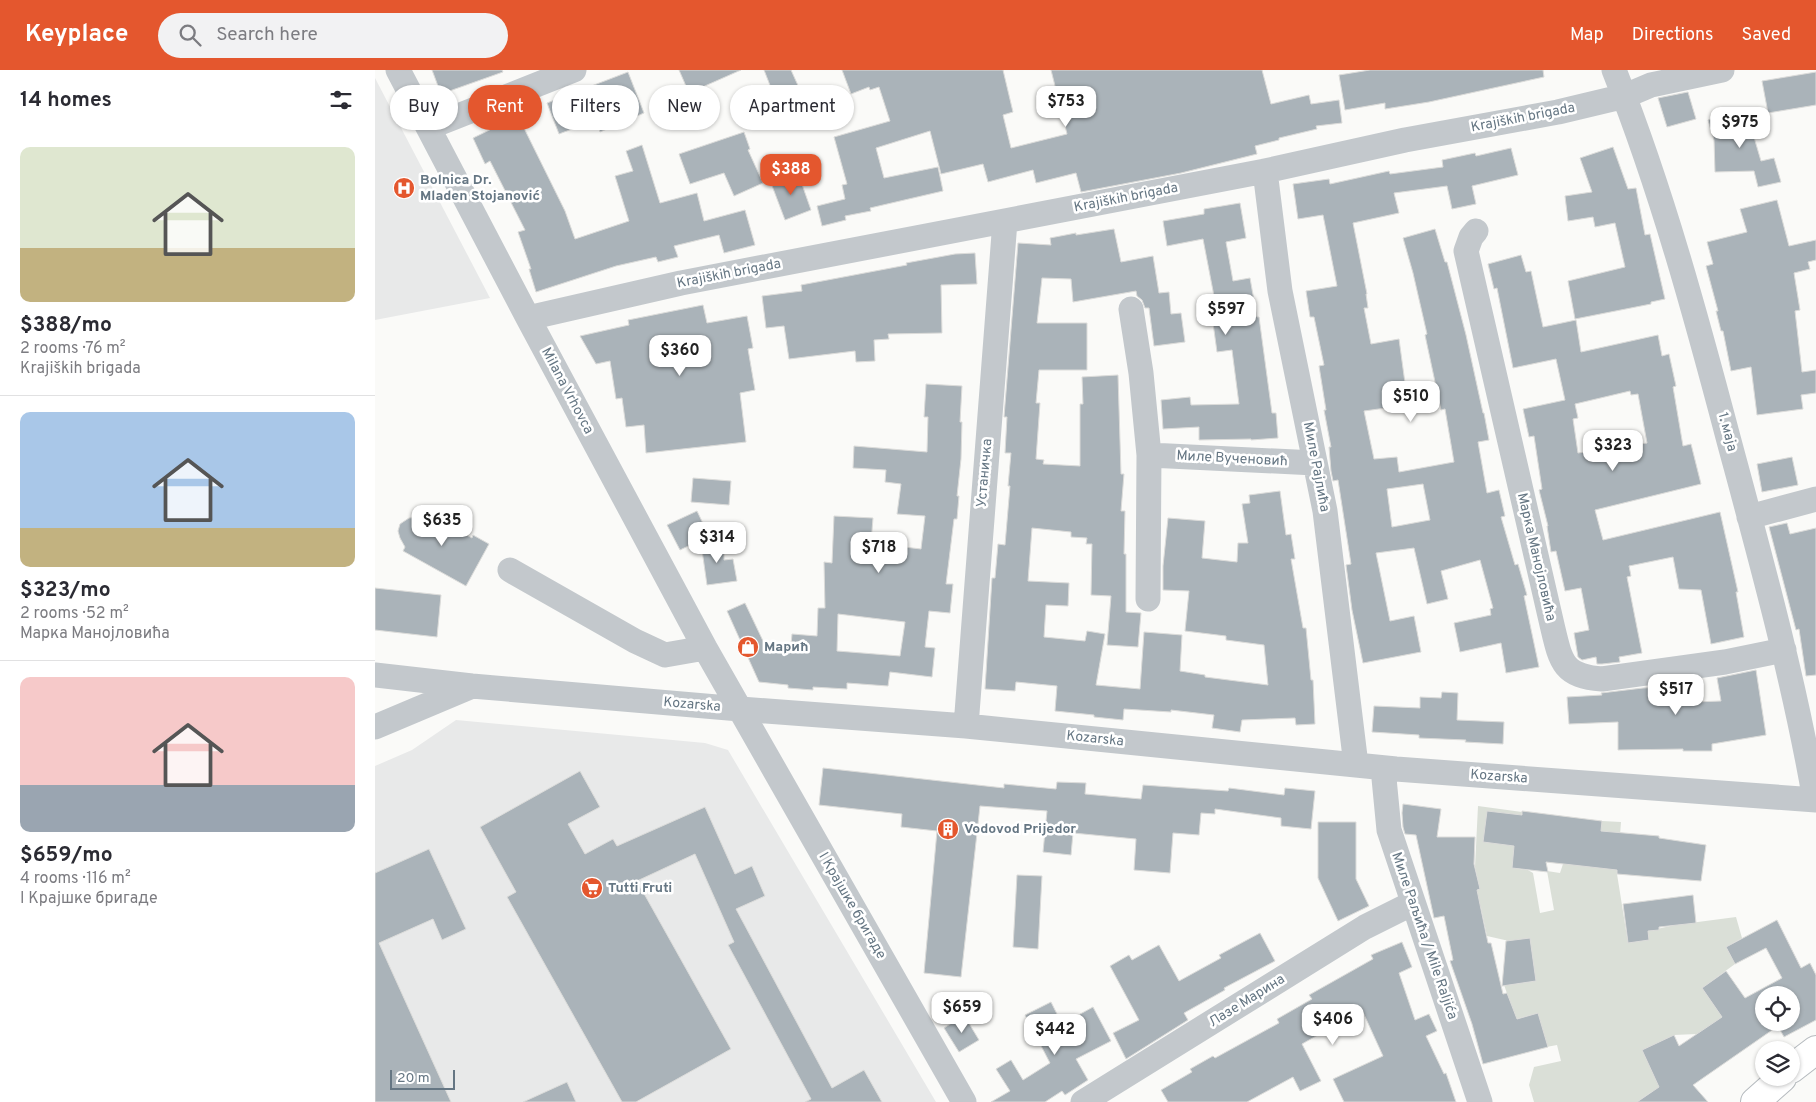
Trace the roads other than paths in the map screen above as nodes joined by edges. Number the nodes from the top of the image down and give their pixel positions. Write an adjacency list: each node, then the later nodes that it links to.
1 (399, 70): 5 (street, Milana Vrhovca)
2 (574, 70): 7 (street)
3 (1615, 70): 6 (street, 1. маја)
4 (1722, 70): 6 (street, Krajiških brigada)
5 (407, 85)
6 (1625, 96): 9 (street, Krajiških brigada); 17 (street, 1. маја)
7 (458, 117)
8 (431, 130): 13 (street, Milana Vrhovca)
9 (1265, 171): 10 (street, Krajiških brigada); 15 (street, Миле Рајлића)
10 (1005, 221): 13 (street, Krajiških brigada); 25 (street, Устаничка)
11 (1477, 231): 21 (street, Марка Манојловића)
12 (1131, 309): 14 (street)
13 (528, 318): 20 (street, Milana Vrhovca)
14 (1149, 455): 15 (street, Миле Вученовић); 19 (street)
15 (1315, 463): 27 (street, Миле Рајлића)
16 (1816, 499): 17 (street)
17 (1749, 516): 21 (street, 1. маја)
18 (510, 570): 20 (street)
19 (1148, 599)
20 (705, 648): 24 (street, Milana Vrhovca)
21 (1784, 650): 29 (street, 1. маја)
22 (375, 675): 23 (street, Kozarska)
23 (472, 686): 24 (street, Kozarska); 26 (street)
24 (740, 710): 25 (street, Kozarska); 34 (street, I Крајшке бригаде)
25 (966, 726): 27 (street, Kozarska)
26 (375, 727)
27 (1356, 765): 28 (street, Kozarska)
28 (1383, 768): 29 (street, Kozarska); 30 (street, Миле Раљића / Mile Raljića)
29 (1816, 800)
30 (1413, 903): 35 (street, Лазе Марина); 36 (street, Миле Раљића / Mile Raljića)
31 (1816, 1050): 32 (main road)
32 (1800, 1062)
33 (1773, 1086): 37 (main road)
34 (964, 1102)
35 (1083, 1102)
36 (1480, 1102)
37 (1755, 1102)

